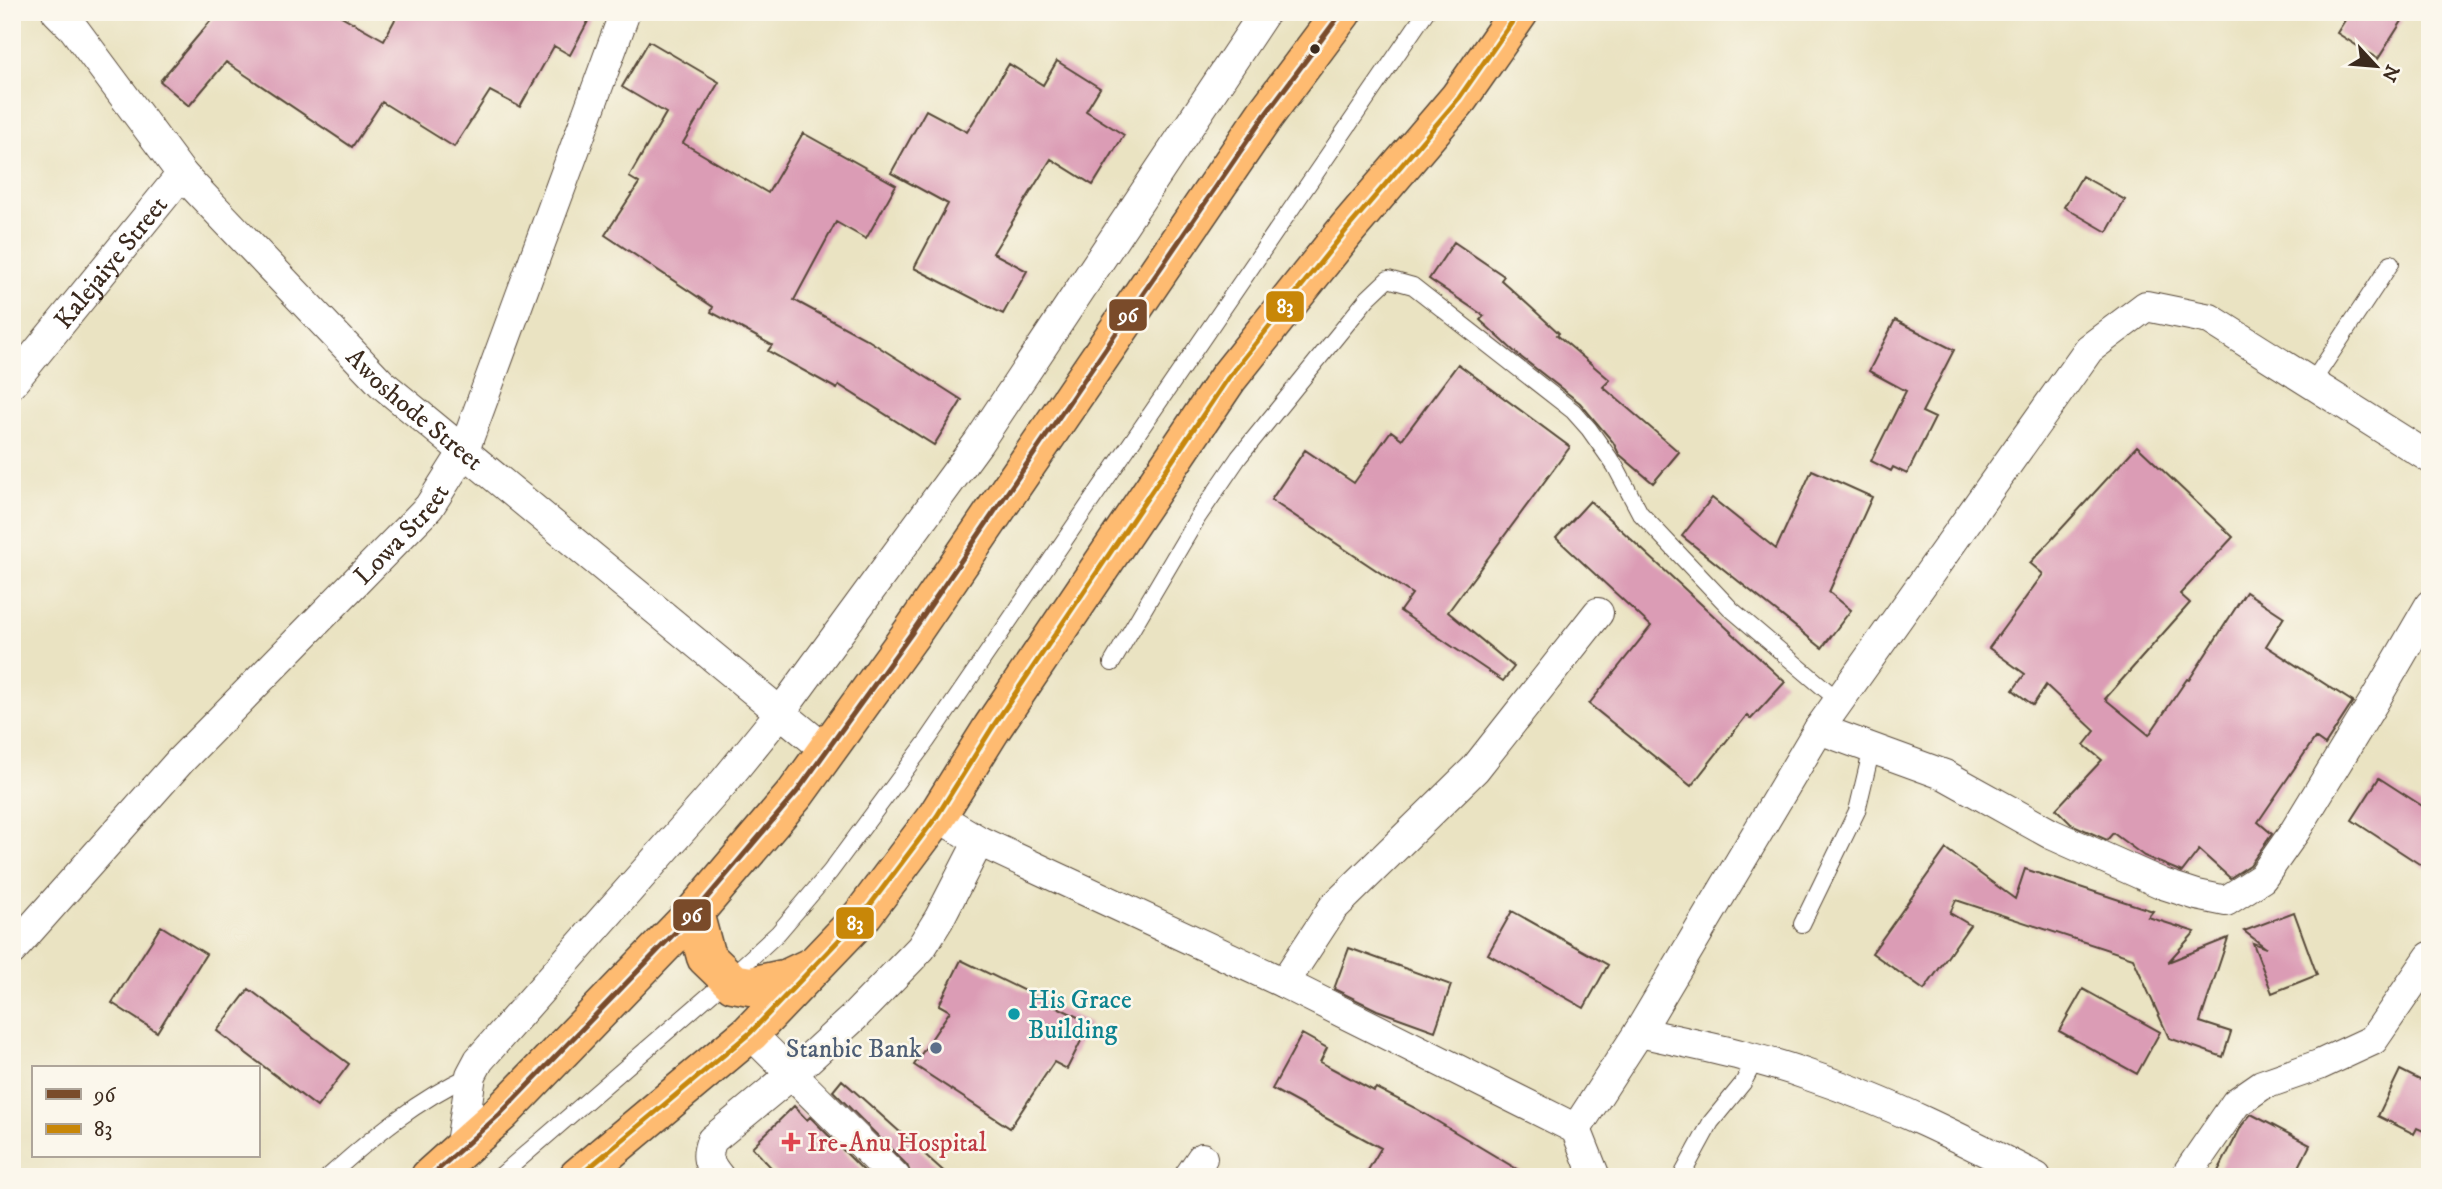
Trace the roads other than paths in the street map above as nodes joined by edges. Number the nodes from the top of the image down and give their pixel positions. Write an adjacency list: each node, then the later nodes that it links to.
1 (625, 12): 11 (street, Lowa Street)
2 (1265, 12): 17 (street)
3 (1342, 12): 20 (highway)
4 (1426, 12): 28 (lane)
5 (1519, 12): 21 (highway)
6 (73, 18): 7 (street, Awoshode Street)
7 (182, 174): 9 (street, Kalejaiye Street); 11 (street, Awoshode Street)
8 (2391, 263): 10 (lane)
9 (12, 383)
10 (2311, 384): 12 (street); 16 (street)
11 (463, 453): 17 (street, Awoshode Street); 25 (street, Lowa Street)
12 (2430, 458)
13 (2430, 605): 19 (street)
14 (1598, 613): 29 (street)
15 (1112, 663): 16 (lane)
16 (1839, 701): 18 (street)
17 (780, 713): 20 (street, Awoshode Street); 34 (street)
18 (1819, 729): 19 (street); 30 (street)
19 (1872, 748): 24 (lane)
20 (826, 750): 23 (highway)
21 (937, 816): 22 (street); 27 (highway)
22 (979, 841): 29 (street); 33 (street)
23 (694, 913): 28 (highway); 36 (highway)
24 (1802, 924)
25 (12, 950)
26 (2430, 957): 46 (street)
27 (814, 966): 28 (highway); 31 (highway)
28 (728, 979): 39 (lane)
29 (1284, 983): 35 (street)
30 (1639, 1032): 32 (street); 35 (street)
31 (750, 1033): 33 (street); 40 (highway)
32 (1756, 1058): 44 (lane); 45 (street)
33 (792, 1074): 41 (street); 42 (street)
34 (471, 1075): 36 (street); 37 (lane)
35 (1576, 1129): 43 (street)
36 (460, 1151): 38 (highway)
37 (328, 1177)
38 (430, 1177)
39 (499, 1177)
40 (578, 1177)
41 (719, 1177)
42 (895, 1177)
43 (1595, 1177)
44 (1681, 1177)
45 (2036, 1177)
46 (2185, 1177)

